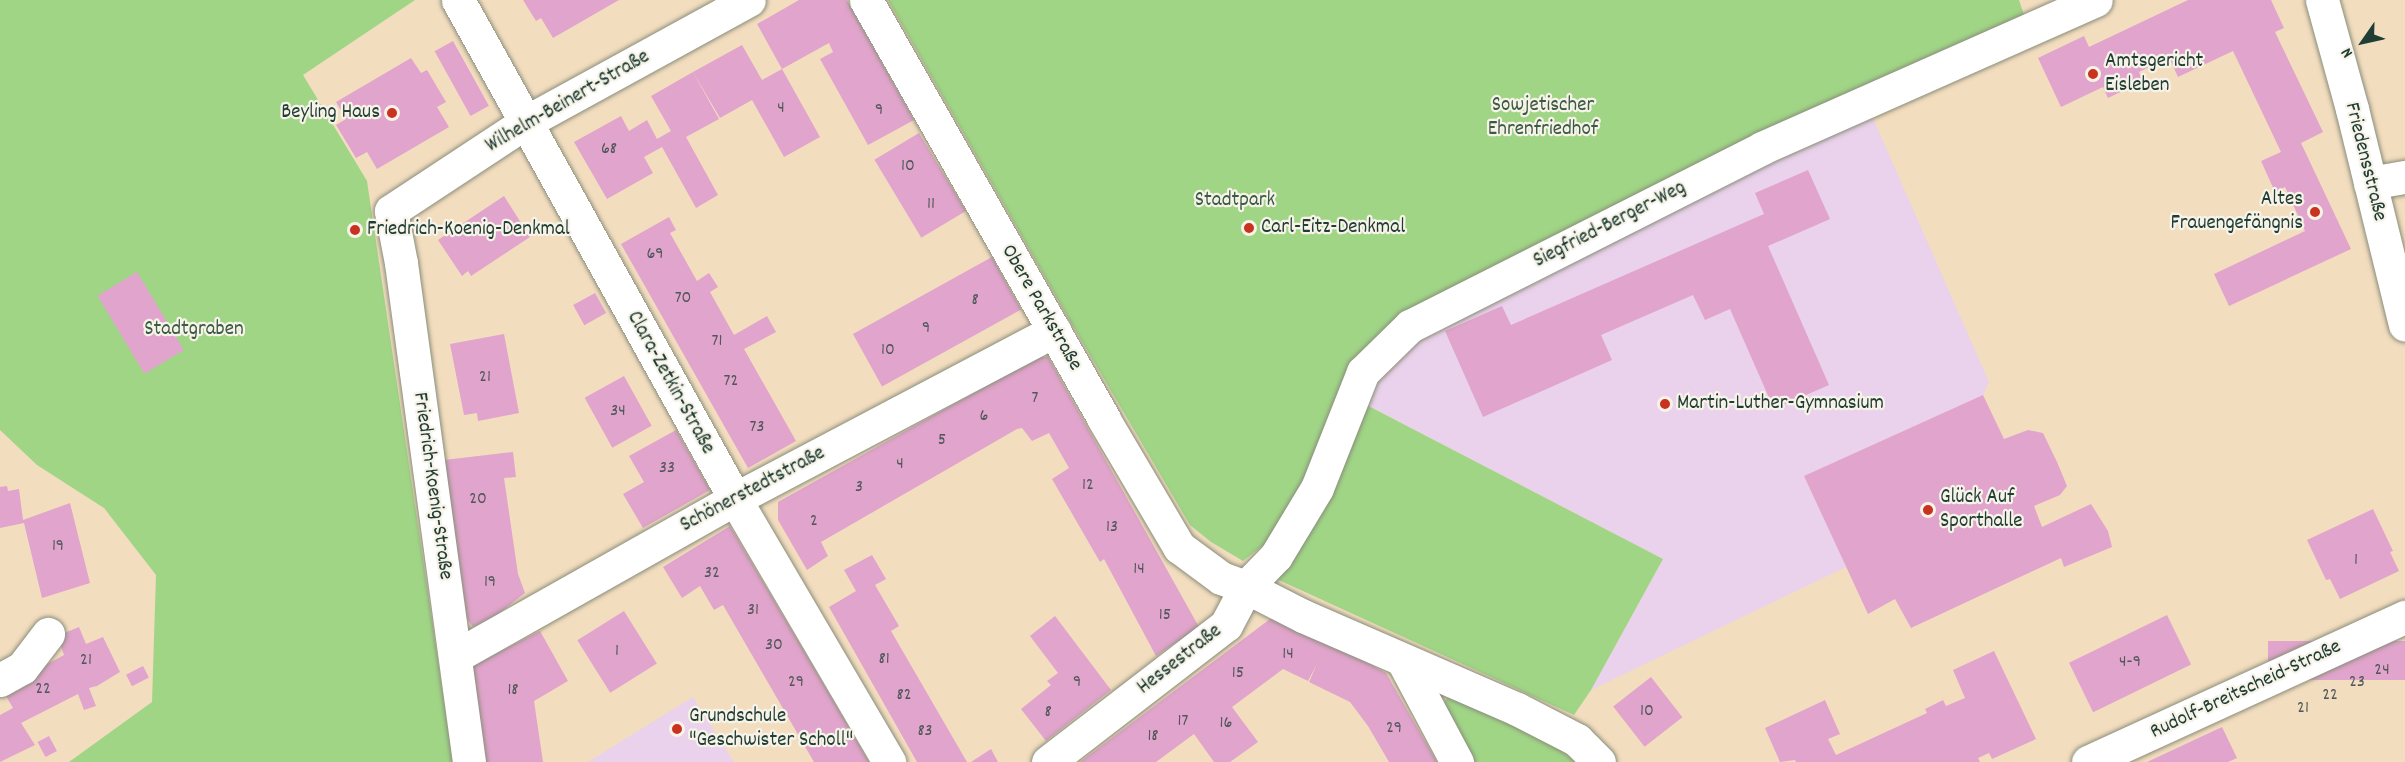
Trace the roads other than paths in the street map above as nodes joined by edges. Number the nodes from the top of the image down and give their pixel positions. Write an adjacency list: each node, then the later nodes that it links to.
1 (458, 0): 6 (street, Clara-Zetkin-Straße)
2 (749, 0): 6 (street, Wilhelm-Beinert-Straße)
3 (866, 0): 11 (street, Obere Parkstraße)
4 (2096, 0): 13 (street, Siegfried-Berger-Weg)
5 (2322, 0): 8 (street, Friedensstraße)
6 (526, 122): 9 (street, Wilhelm-Beinert-Straße); 12 (street, Clara-Zetkin-Straße)
7 (2405, 177): 8 (street)
8 (2370, 183): 10 (street, Friedensstraße)
9 (391, 211): 16 (street, Friedrich-Koenig-Straße)
10 (2405, 325)
11 (1054, 331): 12 (street, Schönerstedtstraße); 13 (street, Obere Parkstraße)
12 (735, 499): 16 (street, Schönerstedtstraße); 20 (street, Clara-Zetkin-Straße)
13 (1246, 587): 17 (street); 21 (street, Hessestraße)
14 (2405, 617): 24 (street, Rudolf-Breitscheid-Straße)
15 (48, 634): 18 (street)
16 (456, 656): 19 (street, Friedrich-Koenig-Straße)
17 (1403, 661): 22 (street); 23 (street)
18 (0, 680)
19 (469, 762)
20 (889, 762)
21 (1048, 762)
22 (1457, 762)
23 (1599, 762)
24 (2088, 762)

